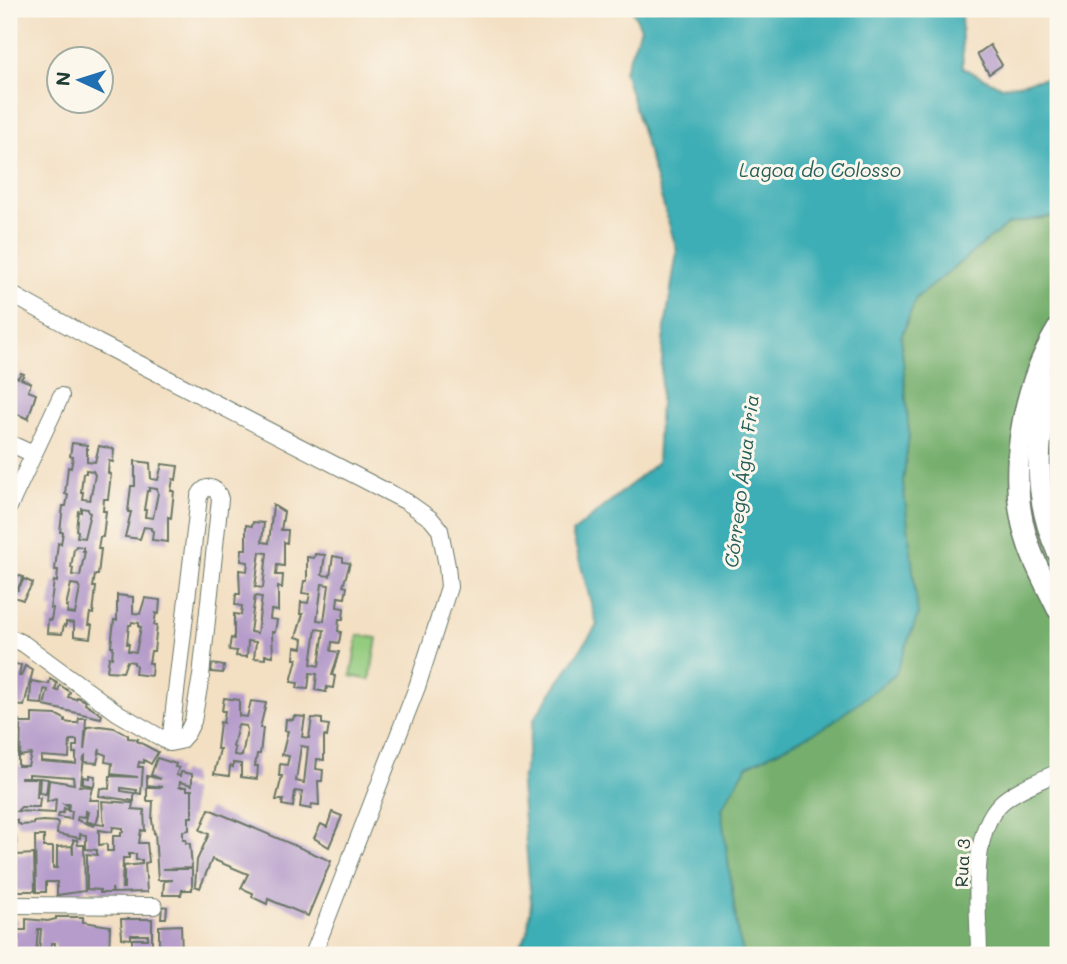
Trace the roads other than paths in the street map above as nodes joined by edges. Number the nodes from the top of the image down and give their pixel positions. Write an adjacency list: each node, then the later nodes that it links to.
1 (9, 293): 15 (street)
2 (1058, 328): 9 (street)
3 (1058, 375): 8 (street)
4 (61, 396): 6 (street)
5 (9, 443): 6 (street)
6 (33, 454): 7 (street)
7 (9, 507)
8 (1058, 552)
9 (1058, 609)
10 (9, 637): 11 (street)
11 (170, 743): 11 (street)
12 (1058, 772): 16 (street, Rua 3)
13 (9, 905): 14 (street)
14 (154, 906)
15 (313, 955)
16 (979, 955)

